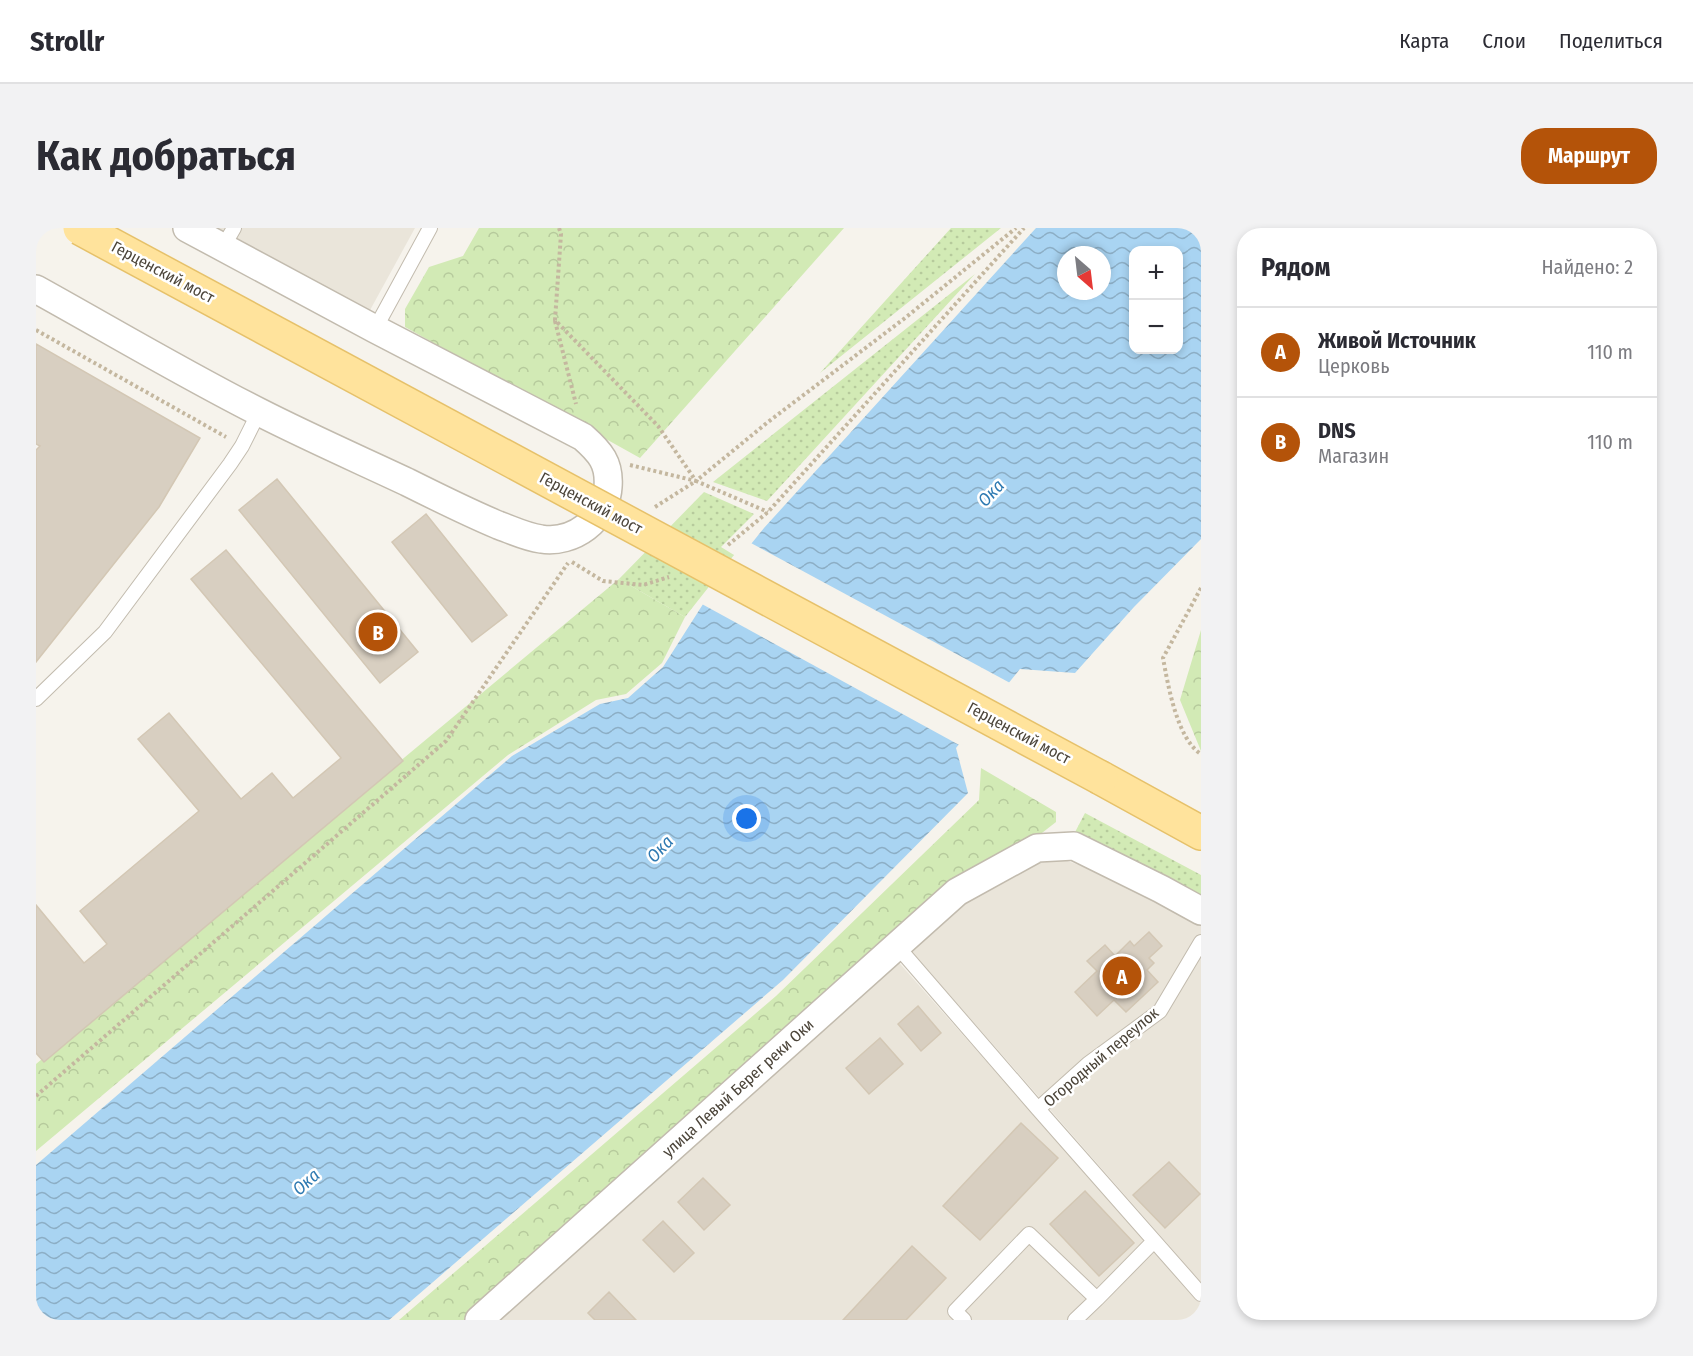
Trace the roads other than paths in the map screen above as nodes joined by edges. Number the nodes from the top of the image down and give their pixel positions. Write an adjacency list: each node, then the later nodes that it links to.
1 (80, 228): 9 (main road, Герценский мост, bridge)
2 (187, 228): 4 (street)
3 (430, 228): 6 (lane)
4 (229, 237): 6 (street)
5 (36, 289): 7 (street)
6 (375, 329): 7 (street)
7 (259, 412): 8 (lane)
8 (36, 699)
9 (1201, 832)
10 (1201, 911): 12 (street, улица Левый Берег реки Оки)
11 (1201, 942): 13 (lane, Огородный переулок)
12 (897, 946): 13 (lane); 17 (street, улица Левый Берег реки Оки)
13 (1038, 1109): 14 (lane)
14 (1154, 1241): 15 (lane); 16 (lane)
15 (1201, 1294)
16 (1096, 1299): 18 (lane); 19 (lane)
17 (479, 1320)
18 (964, 1320)
19 (1075, 1320)

